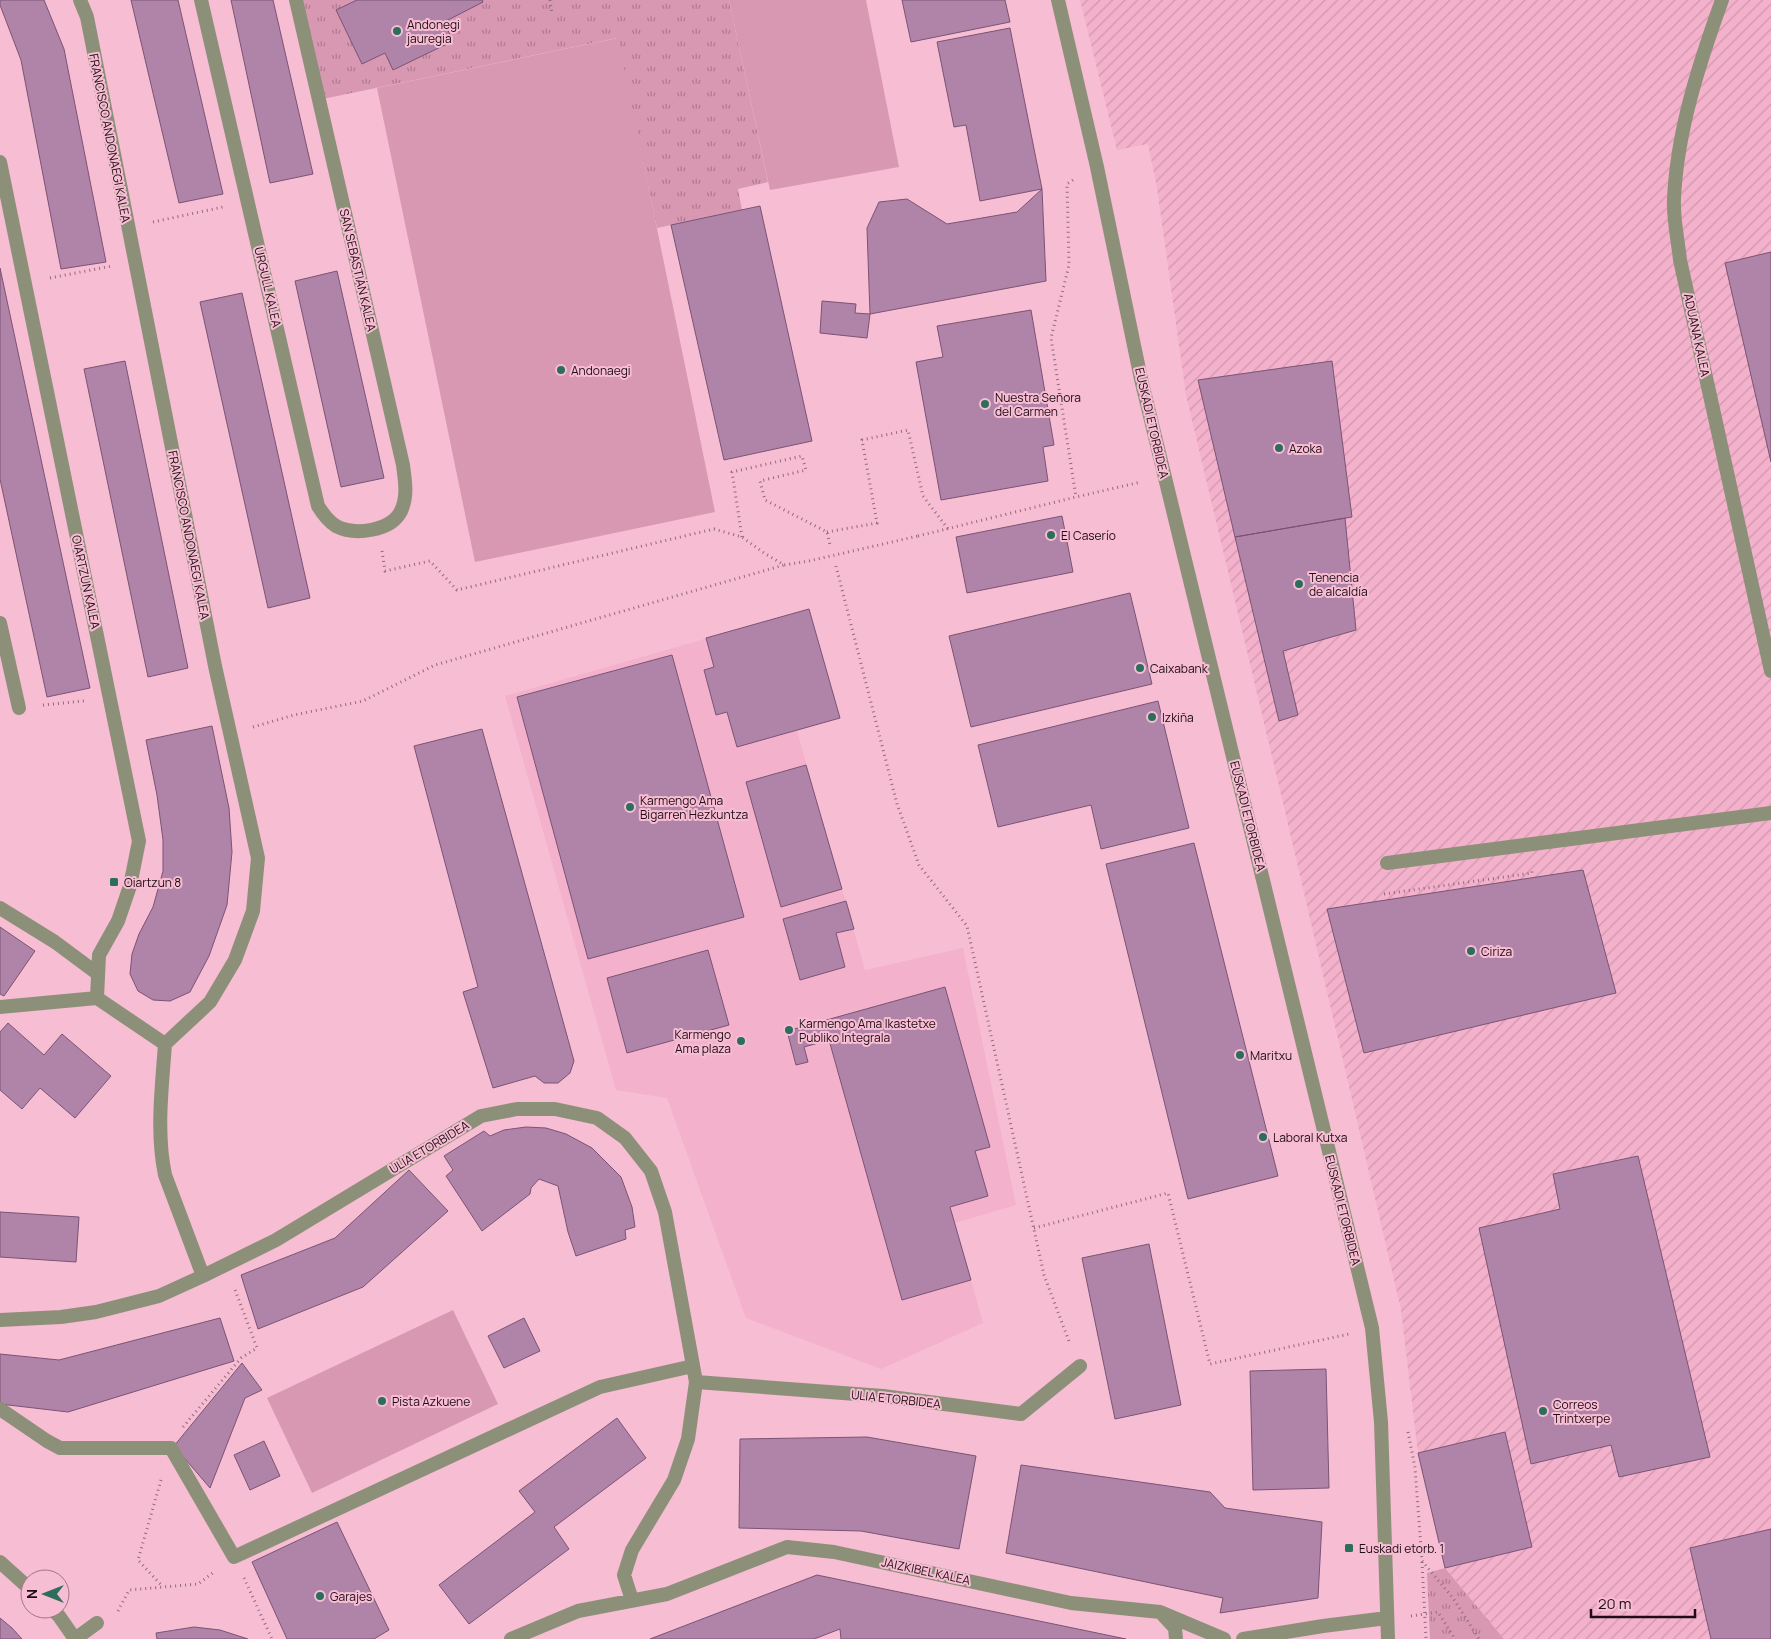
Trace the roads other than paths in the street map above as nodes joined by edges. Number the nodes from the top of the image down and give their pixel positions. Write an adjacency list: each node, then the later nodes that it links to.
1 (80, 0): 17 (street, FRANCISCO ANDONAEGI KALEA)
2 (201, 0): 7 (street, URGULL KALEA)
3 (296, 0): 7 (street, SAN SEBASTIÁN KALEA)
4 (1058, 0): 28 (street, EUSKADI ETORBIDEA)
5 (1722, 0): 9 (street, ADUANA KALEA)
6 (0, 162): 14 (street, OIARTZUN KALEA)
7 (378, 529)
8 (0, 622): 10 (street)
9 (1771, 671)
10 (18, 708)
11 (1771, 812): 12 (street)
12 (1388, 863)
13 (0, 908): 14 (street)
14 (98, 974): 15 (street, OIARTZUN KALEA)
15 (97, 998): 16 (street); 17 (street)
16 (0, 1007)
17 (165, 1044): 18 (street)
18 (203, 1276): 19 (street, ULIA ETORBIDEA); 20 (street, ULIA ETORBIDEA)
19 (0, 1320)
20 (693, 1366): 22 (street, ULIA ETORBIDEA); 23 (street)
21 (1080, 1366): 22 (street, ULIA ETORBIDEA)
22 (696, 1382): 26 (street, ULIA ETORBIDEA)
23 (0, 1409)
24 (0, 1562): 25 (street)
25 (20, 1580)
26 (632, 1600): 27 (street, JAIZKIBEL KALEA); 32 (street, JAIZKIBEL KALEA)
27 (1160, 1612): 33 (street); 34 (street, JAIZKIBEL KALEA)
28 (1388, 1618): 35 (street); 36 (street, EUSKADI ETORBIDEA)
29 (61, 1619): 31 (street)
30 (97, 1623): 31 (street)
31 (75, 1639)
32 (511, 1639)
33 (1176, 1639)
34 (1224, 1639)
35 (1243, 1639)
36 (1388, 1639)

